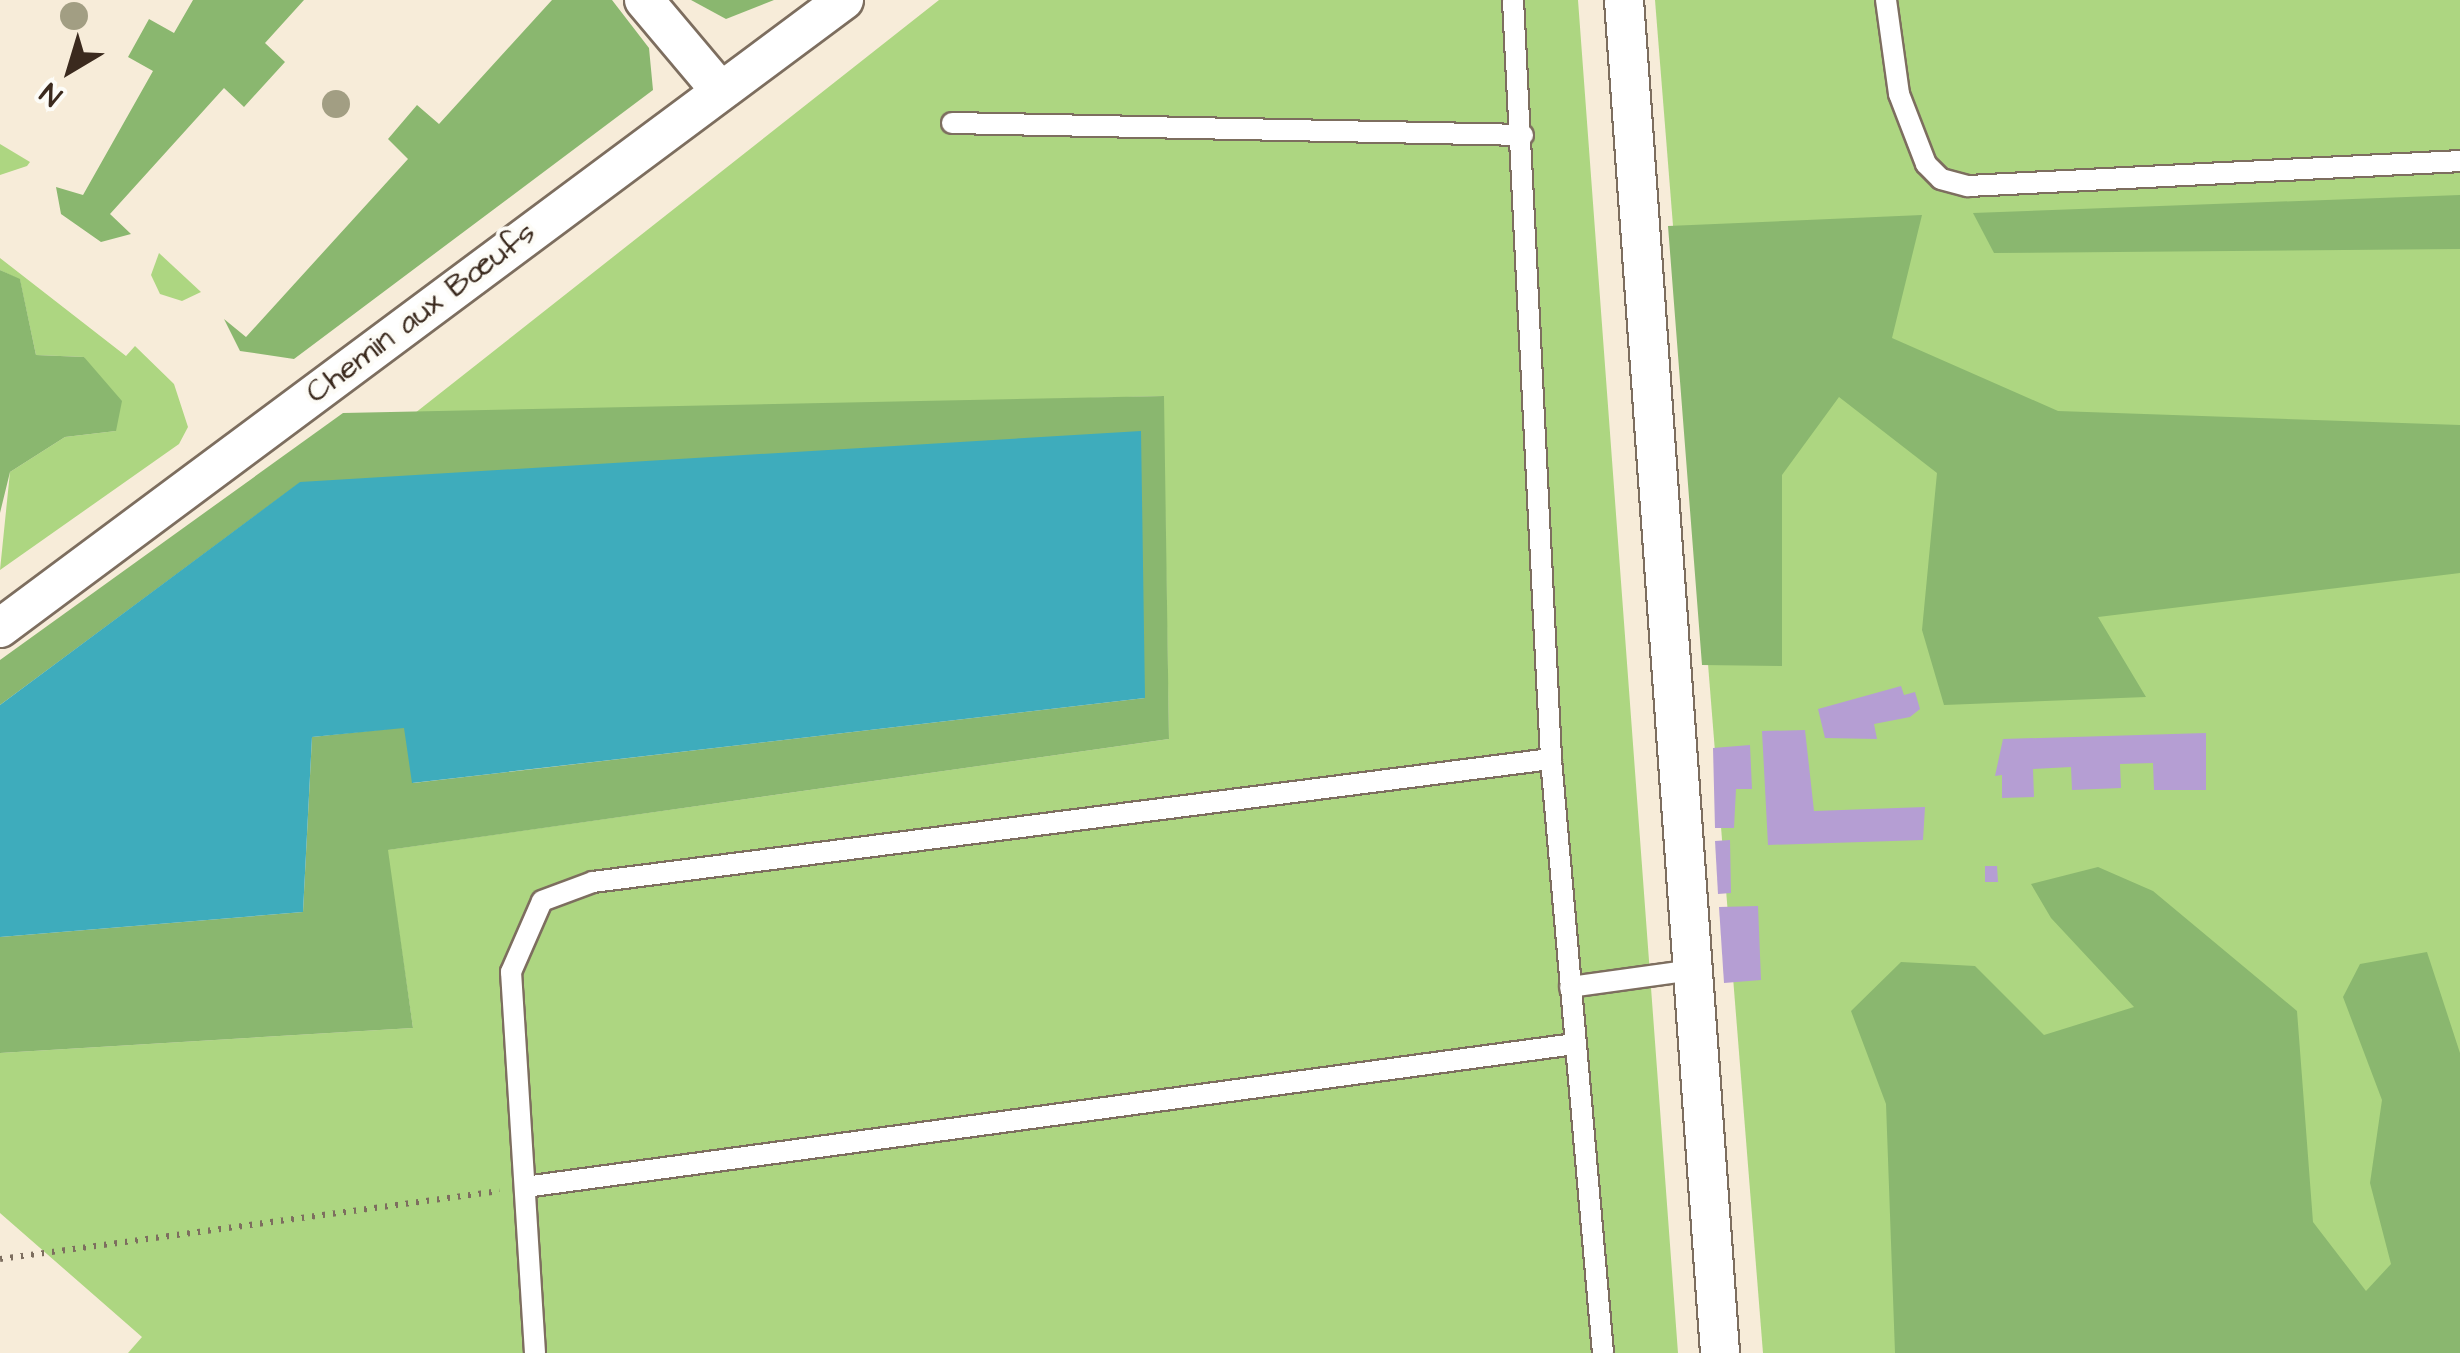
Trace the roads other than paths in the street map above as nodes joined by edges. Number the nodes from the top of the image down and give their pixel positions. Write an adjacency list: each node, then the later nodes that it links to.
1 (644, 0): 6 (street)
2 (844, 0): 6 (street, Chemin aux Bœufs)
3 (1513, 0): 8 (lane)
4 (1624, 0): 12 (street)
5 (1886, 0): 9 (lane)
6 (719, 89): 10 (street, Chemin aux Bœufs)
7 (952, 123): 8 (lane)
8 (1523, 135): 11 (lane)
9 (2460, 160)
10 (0, 628)
11 (1550, 759): 13 (lane); 15 (lane)
12 (1693, 970): 13 (lane); 18 (street)
13 (1570, 987): 14 (lane)
14 (1574, 1044): 15 (lane); 17 (lane)
15 (525, 1187): 16 (lane)
16 (535, 1353)
17 (1603, 1353)
18 (1720, 1353)

